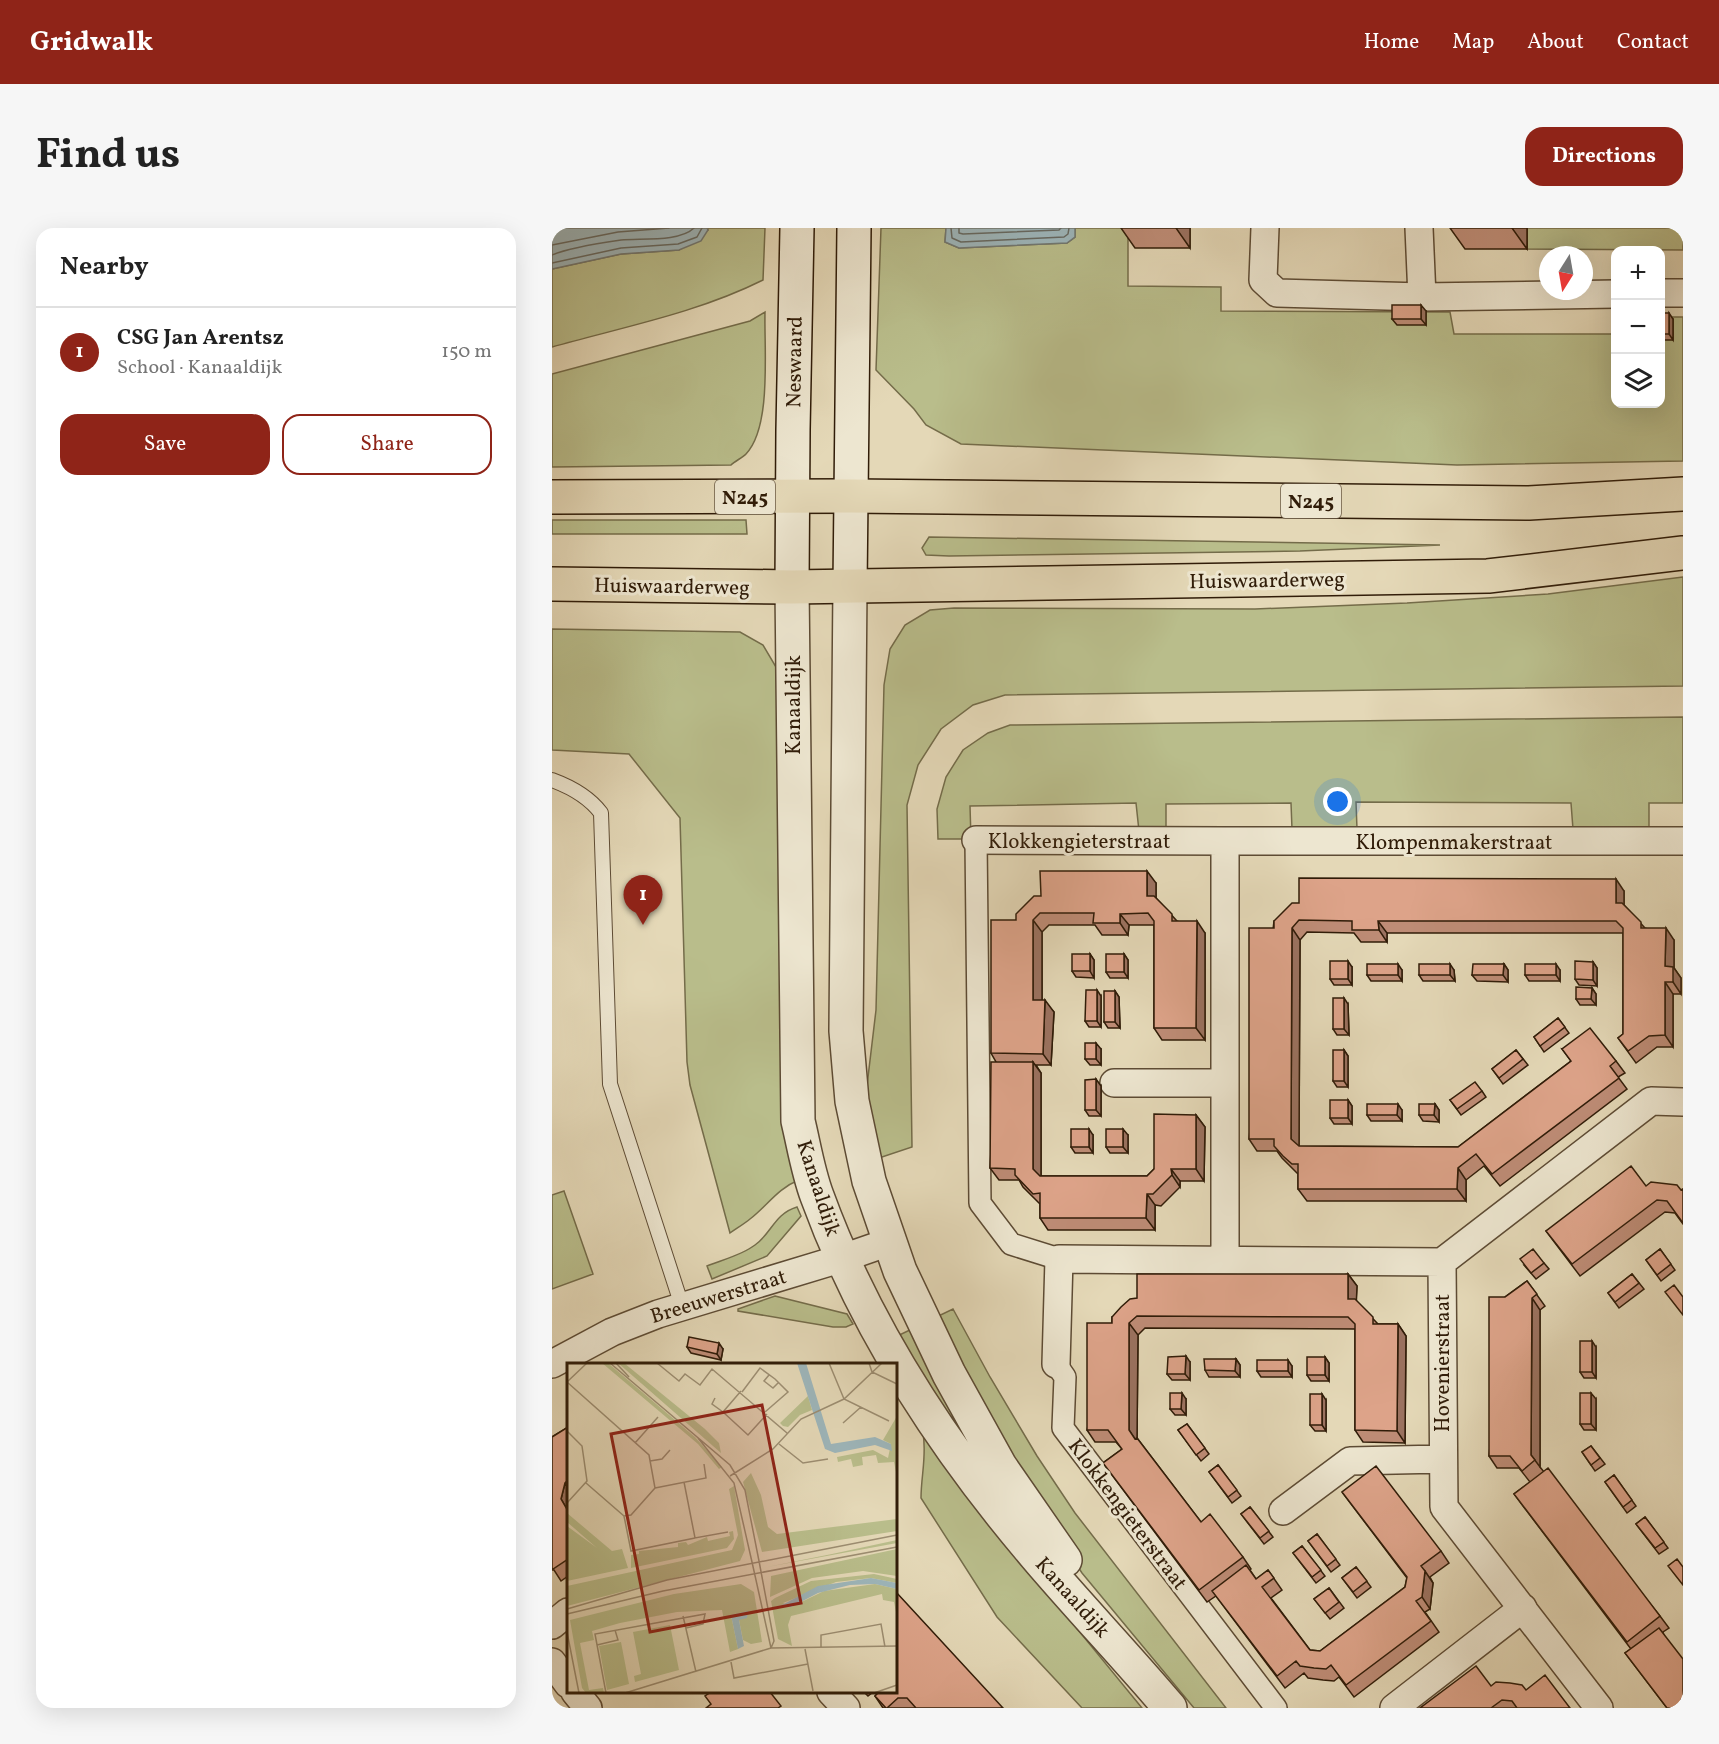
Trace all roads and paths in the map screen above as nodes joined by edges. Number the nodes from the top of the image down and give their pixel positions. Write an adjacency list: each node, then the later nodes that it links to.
1 (797, 228): 12 (street, Neswaard)
2 (854, 228): 10 (street)
3 (1265, 228): 8 (street)
4 (1419, 228): 8 (street)
5 (1665, 293): 6 (street)
6 (1683, 293)
7 (1611, 294): 8 (street)
8 (1422, 297)
9 (1683, 494): 10 (highway, N245)
10 (850, 496): 12 (highway, N245); 15 (street)
11 (552, 497): 12 (highway, N245)
12 (793, 497): 16 (street)
13 (1683, 553): 15 (highway, Huiswaarderweg)
14 (552, 584): 16 (highway, Huiswaarderweg)
15 (850, 586): 16 (highway, Huiswaarderweg); 24 (street, Kanaaldijk)
16 (792, 587): 25 (street, Kanaaldijk)
17 (552, 780): 29 (lane)
18 (976, 840): 19 (street, Klokkengieterstraat); 26 (street, Klokkengieterstraat)
19 (1225, 841): 20 (street, Klompenmakerstraat); 22 (street)
20 (1683, 841)
21 (1114, 1083): 22 (street)
22 (1224, 1083): 27 (street)
23 (1683, 1102): 28 (street)
24 (889, 1242): 25 (street, Breeuwerstraat); 43 (street, Kanaaldijk)
25 (843, 1258): 29 (street, Breeuwerstraat); 30 (street, Kanaaldijk)
26 (1059, 1259): 27 (street, Klokkengieterstraat); 33 (street, Klokkengieterstraat)
27 (1225, 1260): 28 (street, Klokkengieterstraat)
28 (1442, 1262): 34 (street, Hovenierstraat)
29 (682, 1306): 31 (street, Breeuwerstraat)
30 (896, 1363)
31 (552, 1364)
32 (897, 1364): 43 (street, Kanaaldijk)
33 (1056, 1364): 46 (street, Klokkengieterstraat)
34 (1442, 1459): 35 (street); 36 (street, Hovenierstraat)
35 (1283, 1511)
36 (1523, 1608): 47 (street); 48 (street, Hovenierstraat)
37 (567, 1613): 38 (street)
38 (552, 1625)
39 (552, 1662): 40 (street)
40 (567, 1682)
41 (576, 1693): 44 (street)
42 (832, 1693): 45 (street)
43 (1161, 1697)
44 (588, 1708)
45 (846, 1708)
46 (1276, 1708)
47 (1394, 1708)
48 (1599, 1708)

